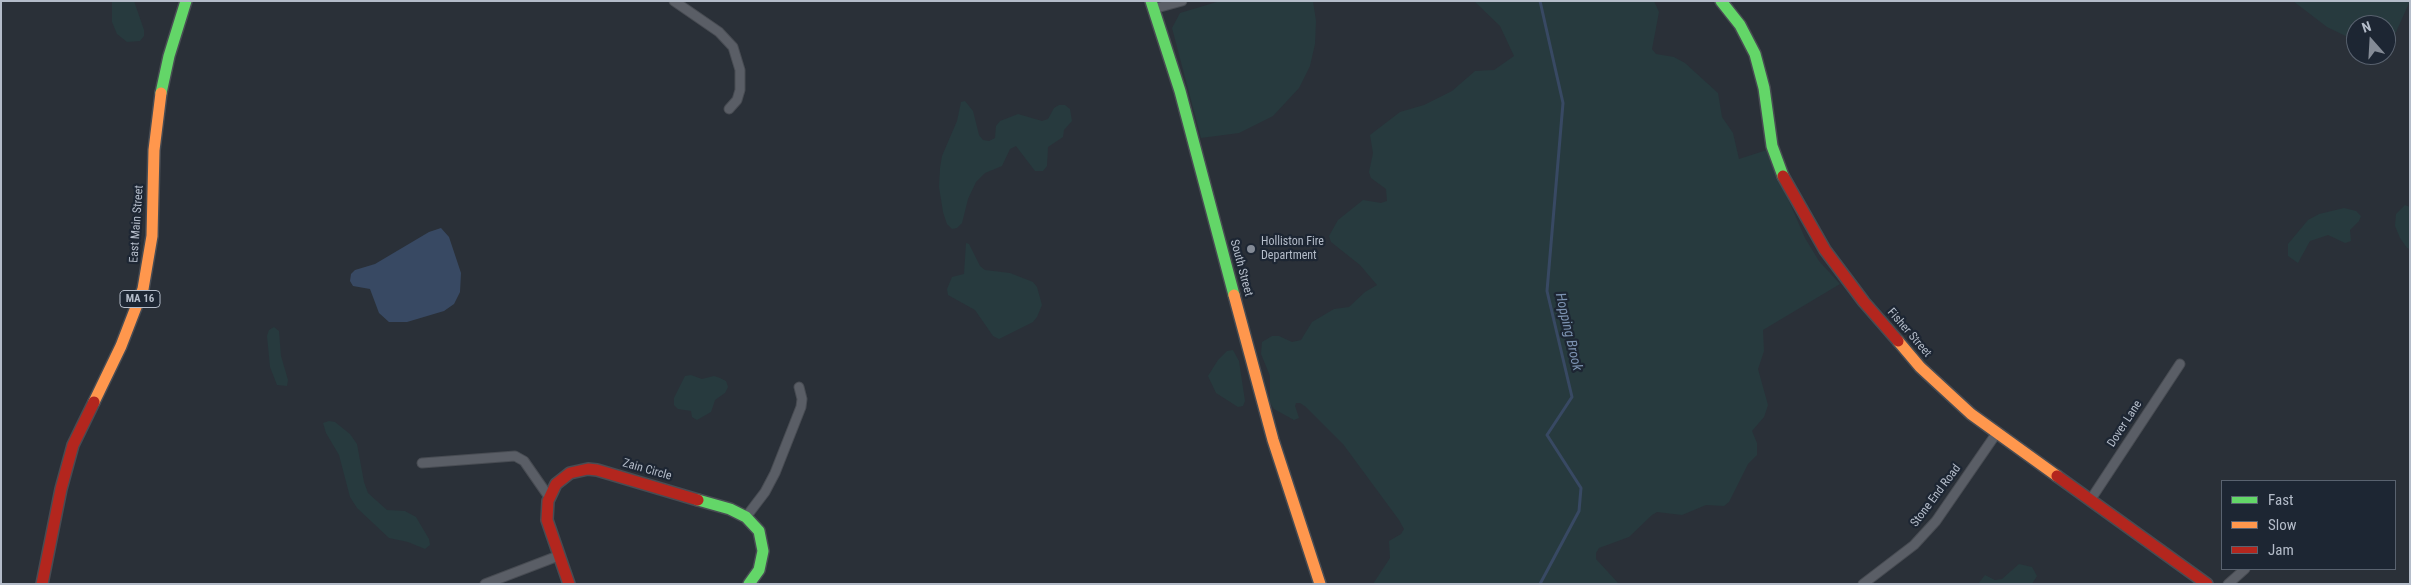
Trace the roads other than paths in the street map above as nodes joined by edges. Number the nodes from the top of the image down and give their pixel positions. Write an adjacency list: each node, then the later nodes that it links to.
1 (186, 1): 16 (street, East Main Street / MA 16)
2 (674, 1): 6 (street)
3 (1182, 1): 5 (street)
4 (1721, 1): 9 (street, Fisher Street)
5 (1152, 5): 20 (street, South Street)
6 (729, 110)
7 (2180, 364): 12 (street, Dover Lane)
8 (799, 387): 13 (street)
9 (1996, 434): 12 (street, Fisher Street); 21 (street, Stone End Road)
10 (422, 463): 11 (street)
11 (549, 497): 13 (street, Zain Circle); 14 (street)
12 (2092, 499): 22 (street, Fisher Street)
13 (746, 517): 19 (street)
14 (558, 556): 17 (street); 18 (street)
15 (2244, 570): 23 (street)
16 (42, 584)
17 (485, 584)
18 (569, 584)
19 (749, 584)
20 (1320, 584)
21 (1863, 584)
22 (2207, 584)
23 (2228, 584)

